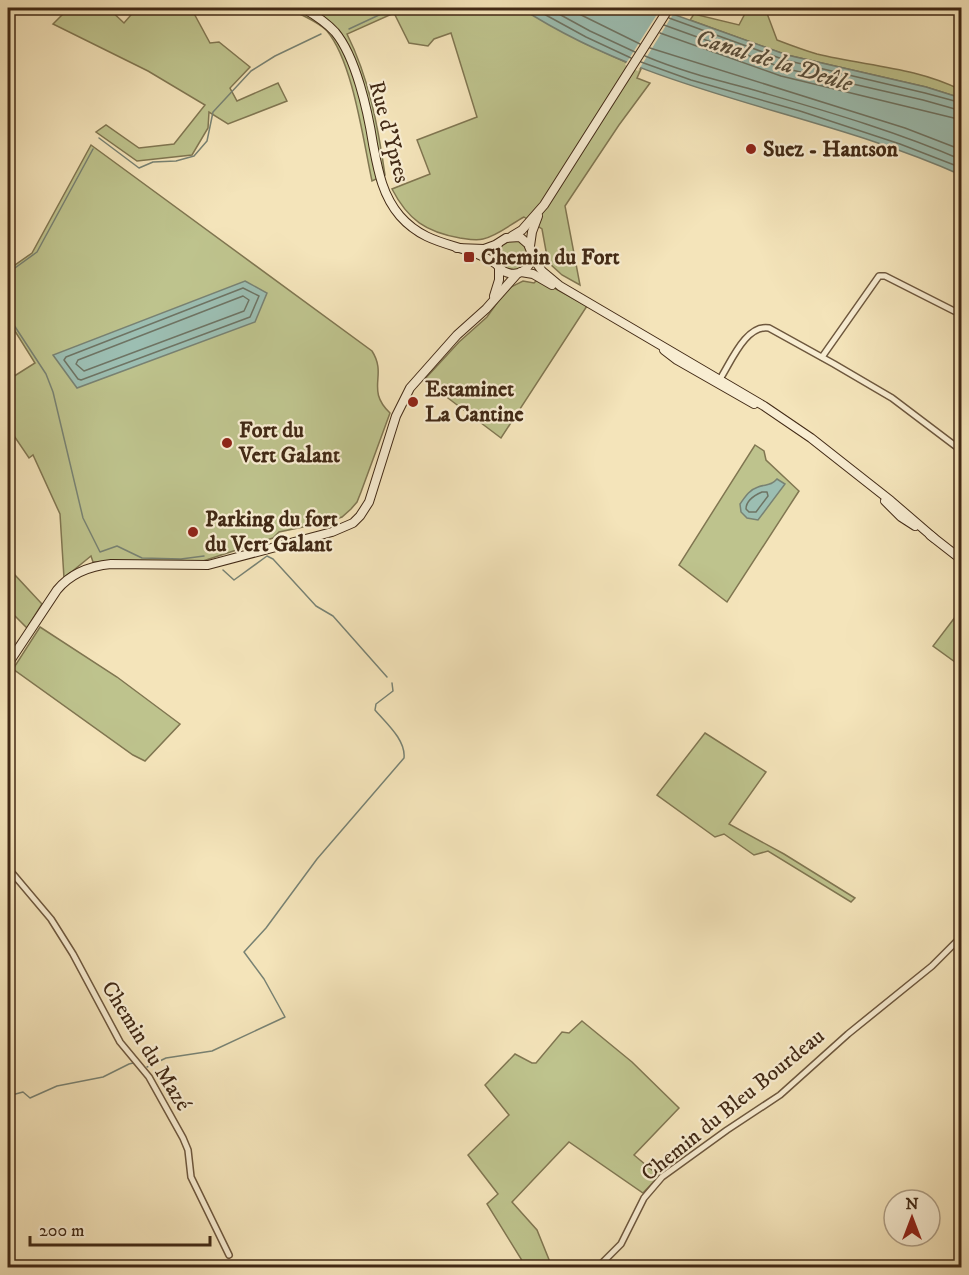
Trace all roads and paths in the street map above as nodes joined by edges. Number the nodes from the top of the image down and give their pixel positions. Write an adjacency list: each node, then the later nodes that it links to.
1 (303, 8): 6 (main road, Rue d'Ypres)
2 (669, 8): 3 (main road)
3 (544, 205): 4 (main road); 7 (main road)
4 (512, 236): 5 (main road); 7 (main road)
5 (499, 243): 6 (main road, Rue d'Ypres); 8 (main road)
6 (457, 248): 8 (main road, Rue d'Ypres)
7 (531, 250): 9 (main road); 10 (main road)
8 (498, 266): 9 (main road); 11 (main road)
9 (519, 273): 10 (main road); 11 (main road)
10 (576, 295): 13 (main road)
11 (490, 305): 19 (main road)
12 (962, 315): 14 (street)
13 (648, 337): 15 (main road); 16 (main road)
14 (822, 357): 15 (street); 17 (street)
15 (720, 379): 16 (main road)
16 (774, 413): 18 (main road)
17 (962, 451)
18 (962, 560)
19 (8, 664)
20 (8, 868): 22 (street, Chemin du Mazé)
21 (962, 936): 23 (street, Chemin du Bleu Bourdeau)
22 (229, 1255)
23 (597, 1268)

